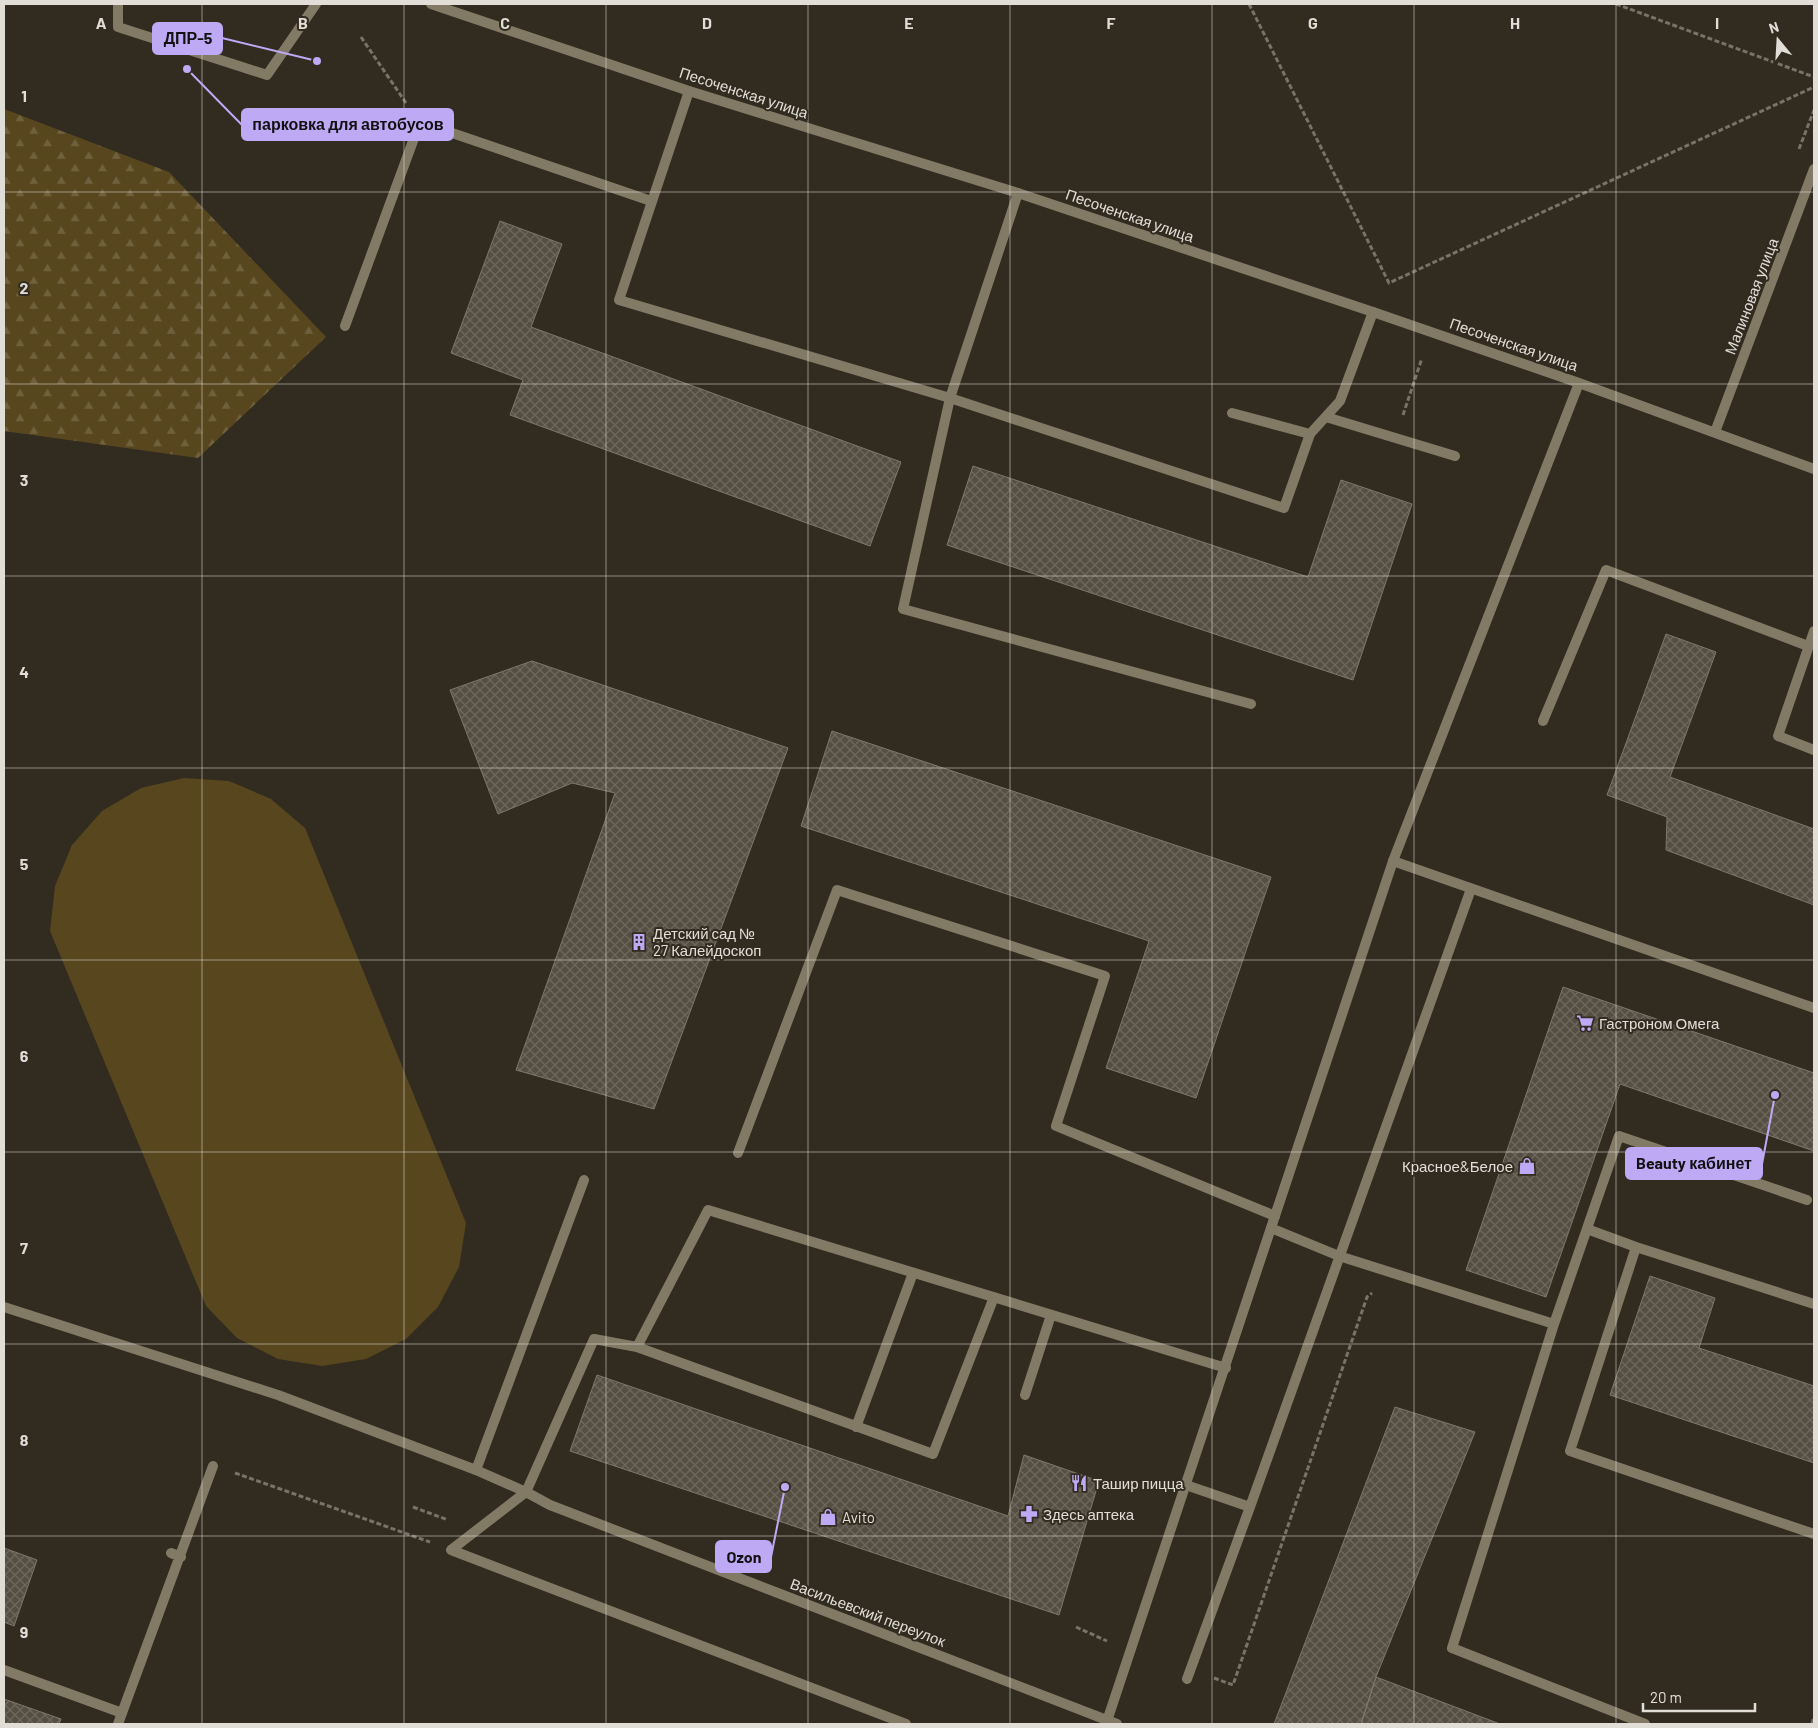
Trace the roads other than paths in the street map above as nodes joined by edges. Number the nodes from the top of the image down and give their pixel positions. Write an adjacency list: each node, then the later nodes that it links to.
1 (118, 4): 2 (street)
2 (316, 4)
3 (431, 4): 4 (street, Песоченская улица)
4 (689, 90): 6 (street, Песоченская улица); 7 (street)
5 (1814, 169): 14 (street, Малиновая улица)
6 (1018, 193): 8 (street, Песоченская улица); 11 (street)
7 (652, 201): 9 (street); 11 (street)
8 (1373, 312): 10 (street, Песоченская улица); 13 (street)
9 (346, 326)
10 (1579, 383): 14 (street, Песоченская улица); 23 (street)
11 (950, 398): 15 (street); 20 (street)
12 (1232, 413): 15 (street)
13 (1326, 417): 15 (street); 16 (street)
14 (1715, 432): 17 (street, Песоченская улица)
15 (1310, 434)
16 (1454, 456)
17 (1814, 469)
18 (1814, 631): 19 (street)
19 (1808, 646): 21 (street); 22 (street)
20 (1251, 704)
21 (1543, 721)
22 (1814, 750)
23 (1392, 861): 24 (street); 29 (street)
24 (1471, 889): 25 (street); 33 (street)
25 (1814, 1008)
26 (738, 1153): 29 (street)
27 (584, 1180): 45 (street)
28 (1807, 1200): 31 (street)
29 (1275, 1216): 30 (street)
30 (1271, 1228): 33 (street); 41 (street)
31 (1587, 1228): 32 (street); 39 (street)
32 (1636, 1247): 36 (street); 49 (street)
33 (1339, 1256): 39 (street); 48 (street)
34 (913, 1273): 35 (street); 40 (street); 43 (street)
35 (994, 1297): 38 (street); 43 (street)
36 (1814, 1304)
37 (4, 1307): 45 (street, Васильевский переулок)
38 (1051, 1314): 41 (street); 42 (street)
39 (1554, 1324): 56 (street)
40 (637, 1347): 43 (street); 47 (street)
41 (1226, 1368): 46 (street)
42 (1025, 1394)
43 (856, 1426)
44 (213, 1466): 52 (street)
45 (476, 1470): 47 (street, Васильевский переулок)
46 (1186, 1485): 48 (street); 53 (street)
47 (526, 1492): 53 (street, Васильевский переулок); 55 (street)
48 (1250, 1507): 51 (street)
49 (1814, 1534)
50 (4, 1670): 52 (street)
51 (1188, 1674)
52 (122, 1713): 54 (street)
53 (1110, 1723)
54 (118, 1724)
55 (906, 1724)
56 (1645, 1724)

